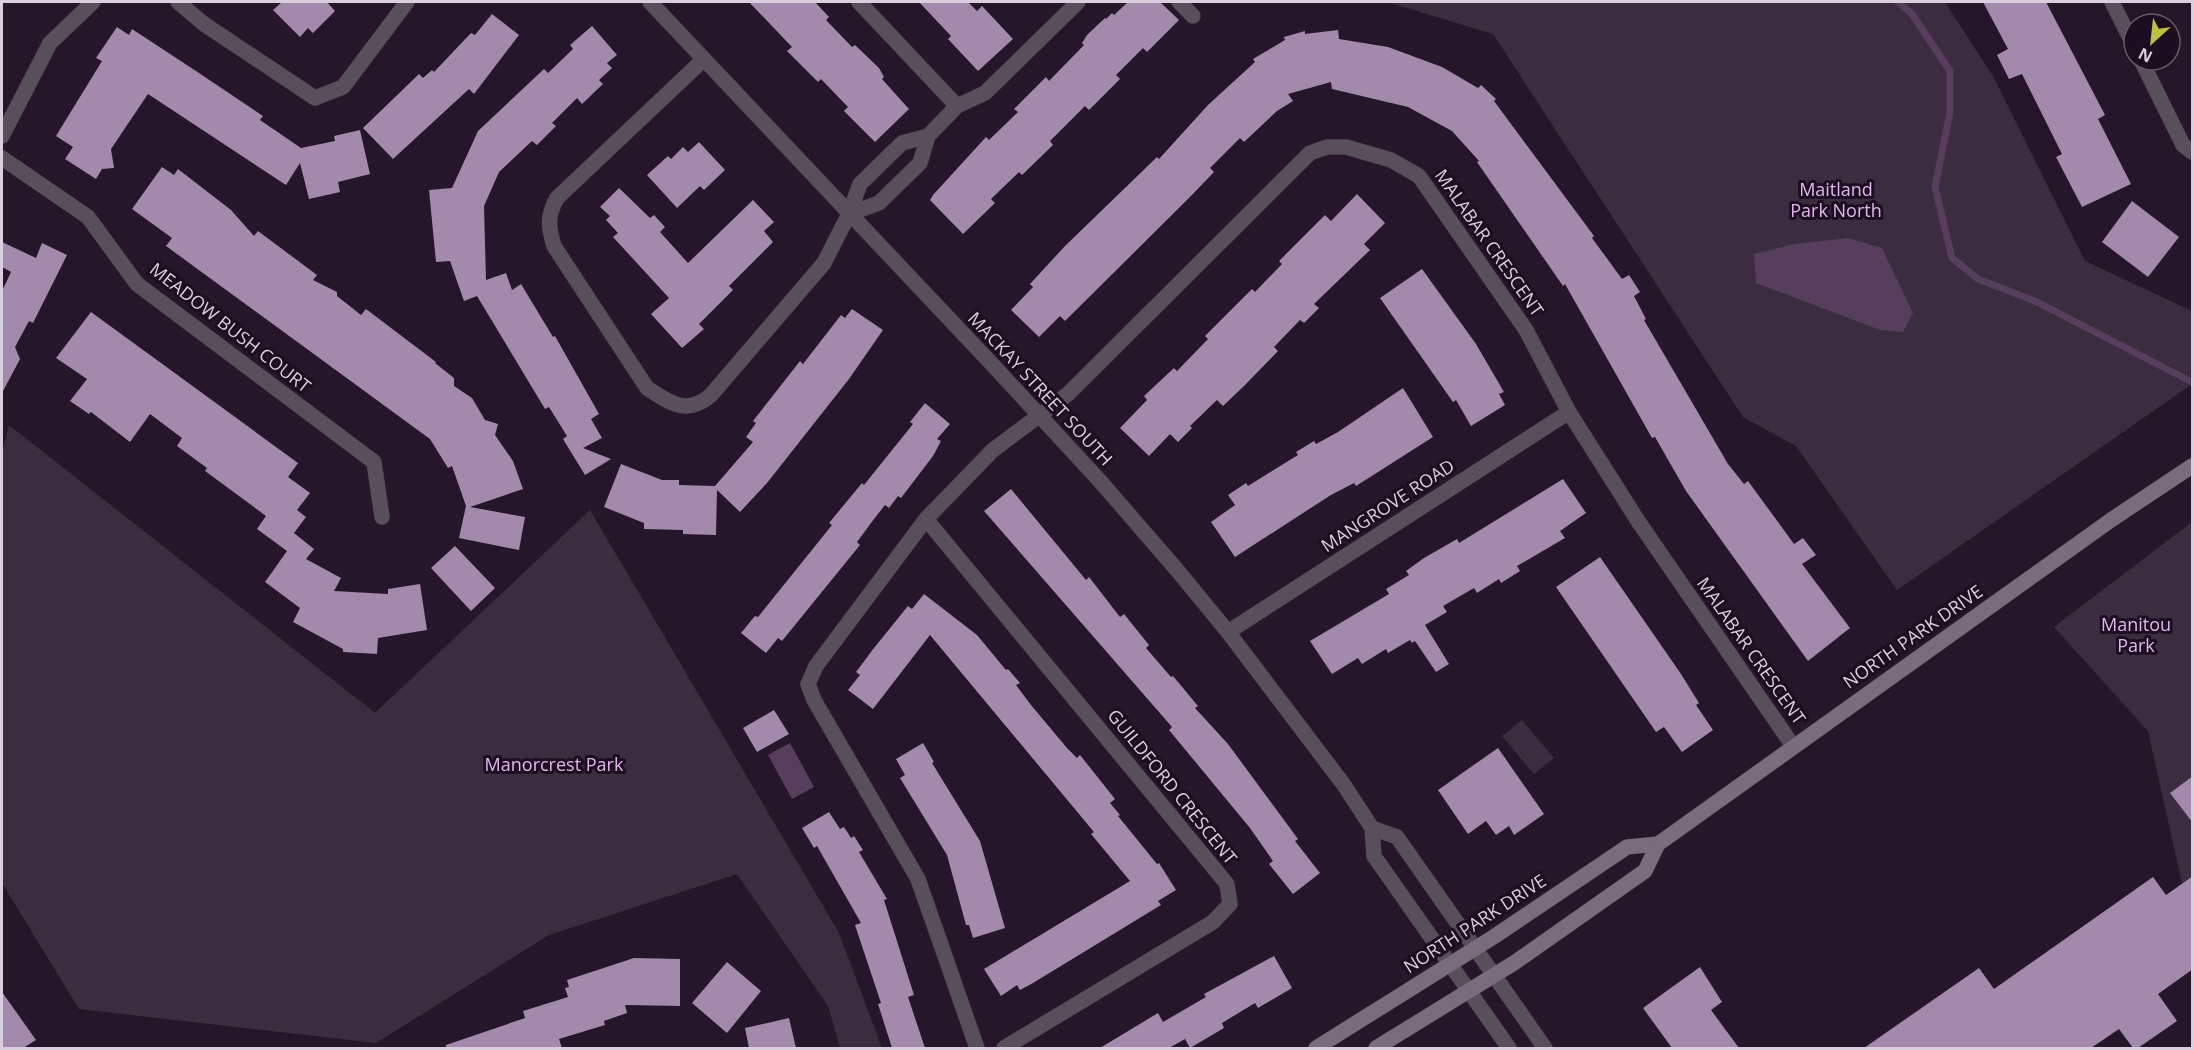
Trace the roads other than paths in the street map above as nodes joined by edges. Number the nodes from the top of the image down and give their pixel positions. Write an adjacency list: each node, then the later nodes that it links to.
1 (93, 2): 14 (street)
2 (178, 2): 3 (street)
3 (406, 2)
4 (650, 2): 11 (street, MACKAY STREET SOUTH)
5 (859, 2): 13 (street)
6 (1078, 2): 13 (street)
7 (1179, 2): 9 (street)
8 (2112, 2): 10 (street)
9 (1193, 16)
10 (2122, 22)
11 (703, 60): 18 (street, MACKAY STREET SOUTH); 18 (street)
12 (2147, 72): 16 (street)
13 (957, 106): 15 (street)
14 (2, 136)
15 (928, 136): 18 (street); 18 (street)
16 (2193, 152)
17 (2, 158): 22 (street, MEADOW BUSH COURT)
18 (849, 214): 20 (street, MACKAY STREET SOUTH)
19 (1569, 412): 20 (street, MALABAR CRESCENT); 24 (street, MANGROVE ROAD); 25 (street, MALABAR CRESCENT)
20 (1039, 416): 23 (street); 24 (street, MACKAY STREET SOUTH)
21 (2193, 466): 25 (main road, NORTH PARK DRIVE)
22 (382, 517)
23 (926, 519): 32 (street); 33 (street, GUILDFORD CRESCENT)
24 (1228, 632): 26 (street, MACKAY STREET SOUTH)
25 (1793, 747): 27 (main road, NORTH PARK DRIVE)
26 (1372, 828): 28 (street); 29 (street, MACKAY STREET SOUTH)
27 (1658, 844): 28 (main road, NORTH PARK DRIVE); 30 (main road, NORTH PARK DRIVE)
28 (1475, 949): 29 (main road, NORTH PARK DRIVE); 30 (street)
29 (1451, 964): 31 (street, MACKAY STREET SOUTH); 34 (main road, NORTH PARK DRIVE)
30 (1494, 976): 31 (main road, NORTH PARK DRIVE); 37 (street)
31 (1470, 992): 35 (main road, NORTH PARK DRIVE); 36 (street, MACKAY STREET SOUTH)
32 (977, 1048)
33 (1004, 1048)
34 (1316, 1048)
35 (1376, 1048)
36 (1509, 1048)
37 (1545, 1048)

